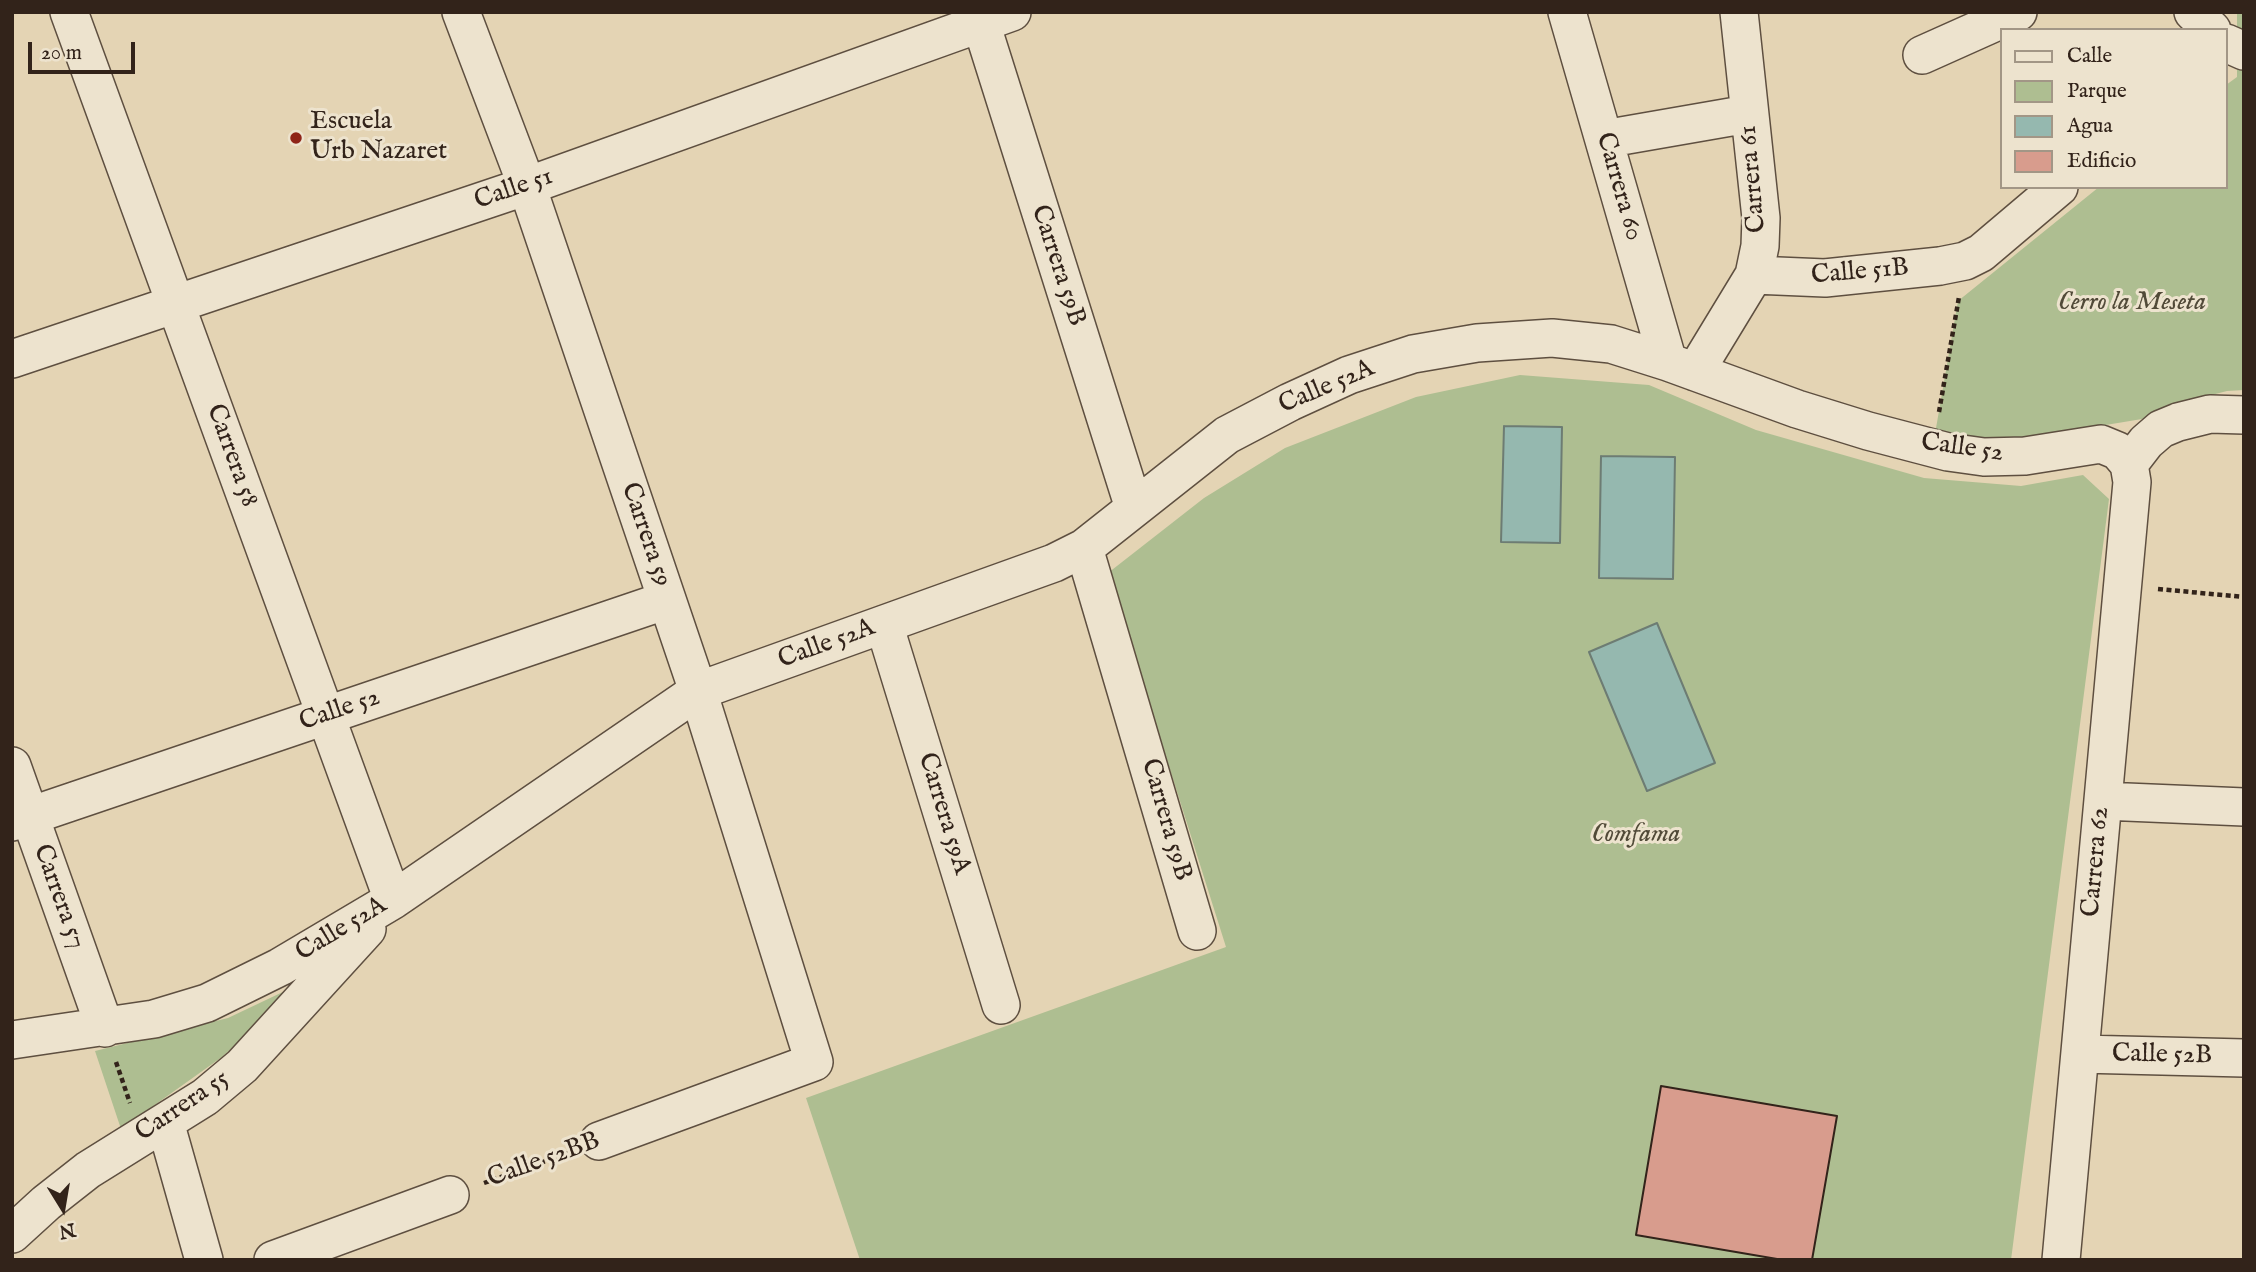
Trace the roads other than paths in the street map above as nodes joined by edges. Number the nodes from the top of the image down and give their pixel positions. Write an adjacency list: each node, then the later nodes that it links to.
1 (69, 12): 15 (street, Carrera 58)
2 (461, 12): 12 (street, Carrera 59)
3 (1567, 12): 11 (street, Carrera 60)
4 (1739, 12): 10 (street, Carrera 61)
5 (2018, 12): 9 (street)
6 (2193, 12): 8 (street)
7 (997, 18): 12 (street, Calle 51); 20 (street, Carrera 59B)
8 (2211, 28)
9 (1922, 55)
10 (1748, 114): 11 (street); 14 (street, Carrera 61)
11 (1604, 139): 17 (street, Carrera 60)
12 (527, 186): 15 (street, Calle 51); 22 (street, Carrera 59)
13 (2057, 189): 14 (street, Calle 51B)
14 (1754, 275): 17 (street, Carrera 61)
15 (175, 305): 16 (street, Calle 51); 25 (street, Carrera 58)
16 (12, 359)
17 (1681, 367): 19 (street, Calle 52); 20 (street, Calle 52A)
18 (2244, 415): 19 (street)
19 (2129, 464): 27 (street, Carrera 62)
20 (1134, 508): 21 (street, Calle 52A)
21 (1084, 548): 23 (street, Calle 52A); 31 (street, Carrera 59B)
22 (667, 600): 24 (street, Carrera 59); 25 (street, Calle 52)
23 (884, 624): 24 (street, Calle 52A); 32 (street, Carrera 59A)
24 (698, 691): 30 (street, Calle 52A); 37 (street, Carrera 59)
25 (326, 716): 29 (street, Calle 52); 30 (street, Carrera 58)
26 (12, 766): 29 (street, Carrera 57)
27 (2103, 801): 28 (street); 35 (street, Carrera 62)
28 (2244, 807)
29 (20, 819): 33 (street, Carrera 57)
30 (393, 900): 33 (street, Calle 52A); 38 (street, Carrera 55)
31 (1197, 931)
32 (1001, 1004)
33 (105, 1028): 34 (street, Calle 52A)
34 (12, 1040)
35 (2080, 1054): 36 (street, Calle 52B); 44 (street, Carrera 62)
36 (2244, 1058)
37 (814, 1062): 39 (street, Calle 52BB)
38 (153, 1130): 41 (street, Carrera 55); 42 (street)
39 (598, 1141)
40 (450, 1195): 43 (street)
41 (12, 1234)
42 (204, 1260)
43 (273, 1260)
44 (2061, 1260)

